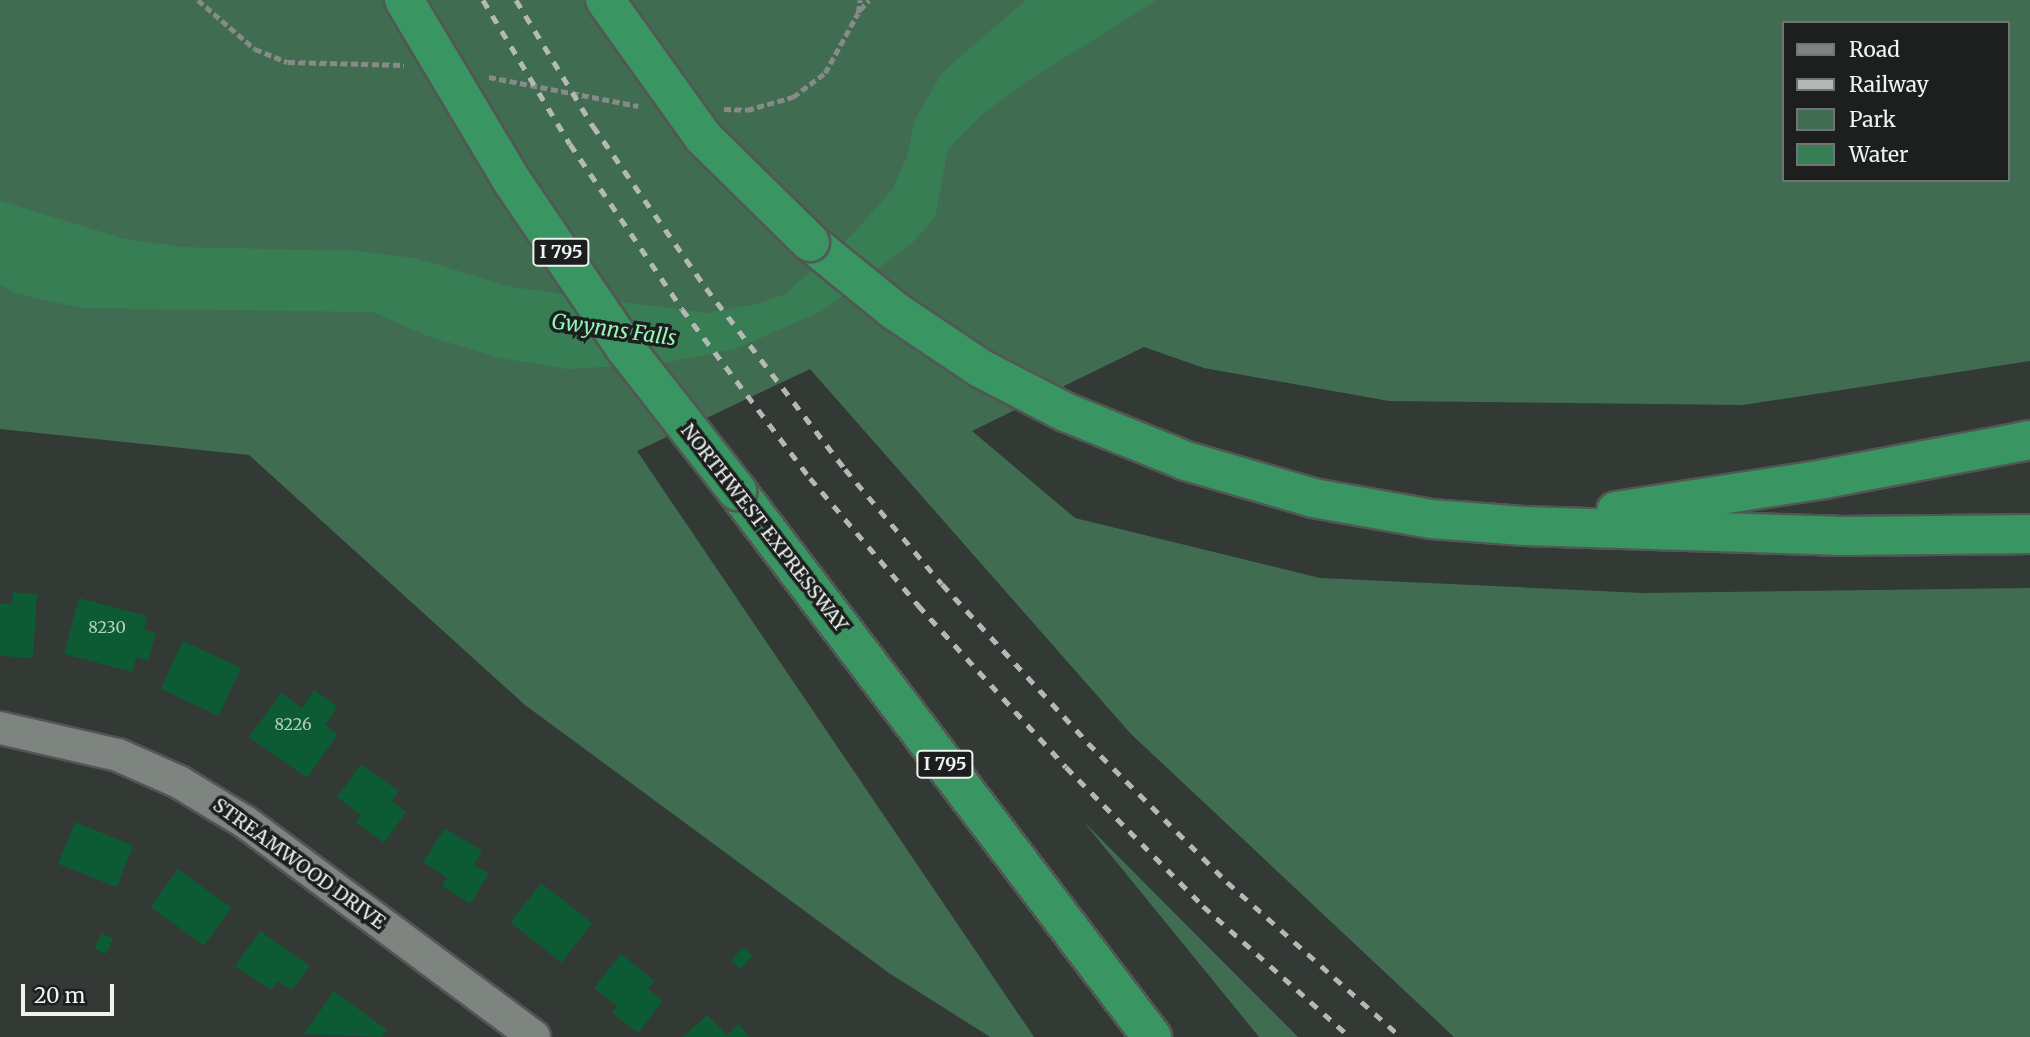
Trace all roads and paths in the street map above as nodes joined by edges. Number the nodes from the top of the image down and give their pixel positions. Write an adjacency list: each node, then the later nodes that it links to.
1 (198, 0): 7 (path)
2 (404, 0): 16 (highway, NORTHWEST EXPRESSWAY / I 795, bridge)
3 (605, 0): 12 (highway, bridge)
4 (860, 0): 6 (path)
5 (869, 0): 6 (path)
6 (858, 13): 10 (path)
7 (410, 66)
8 (486, 76): 9 (path)
9 (643, 106)
10 (721, 109)
11 (2030, 440): 12 (highway)
12 (1524, 526): 13 (highway)
13 (2030, 534)
14 (0, 728): 15 (street, STREAMWOOD DRIVE)
15 (534, 1037)
16 (1152, 1037)

